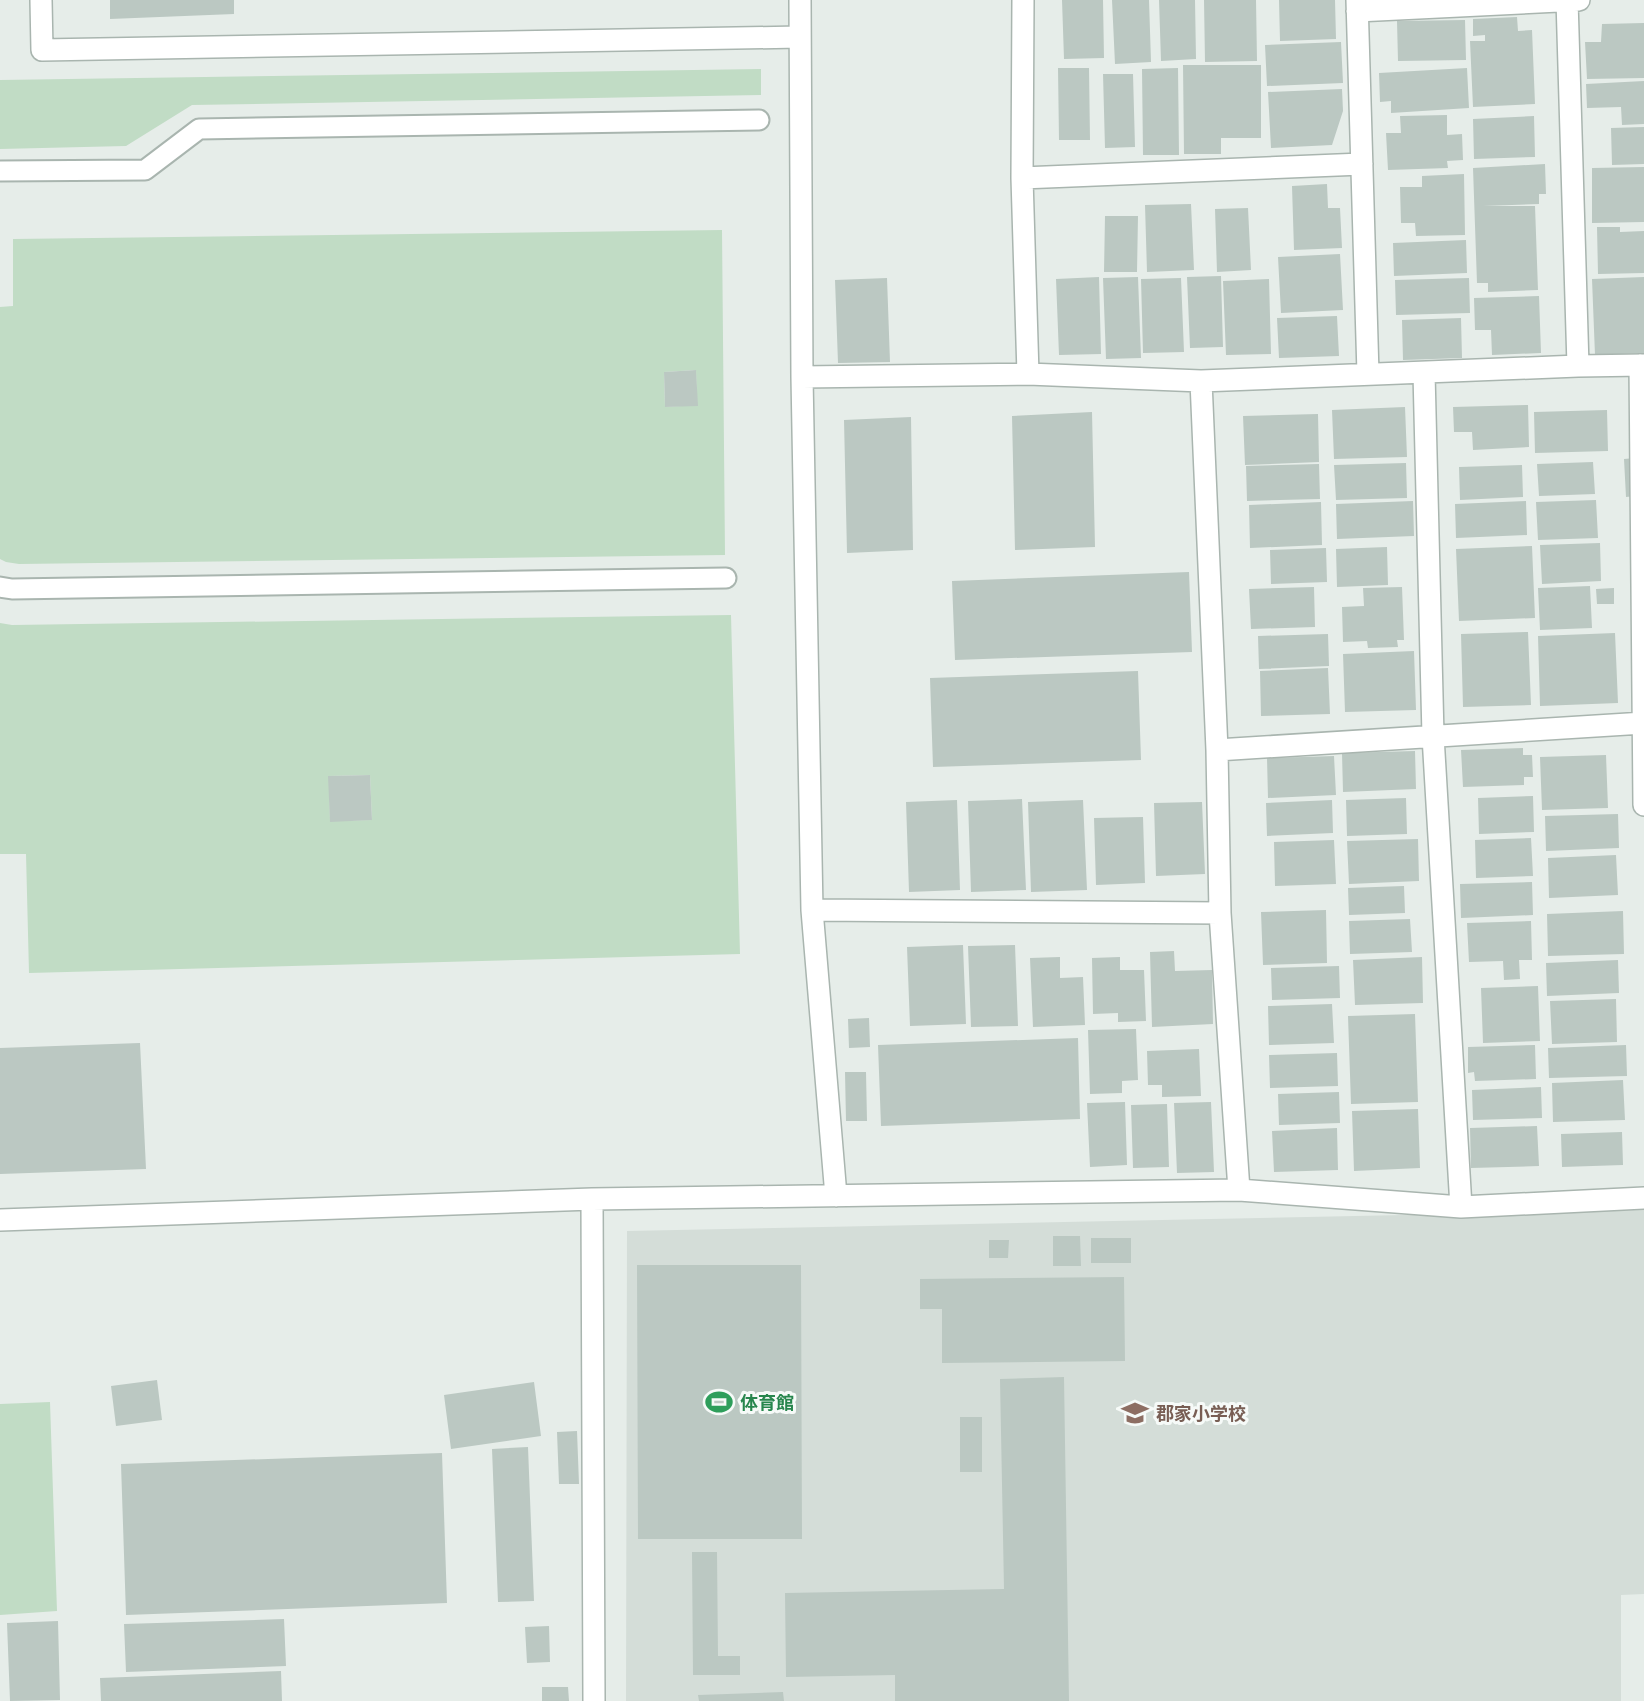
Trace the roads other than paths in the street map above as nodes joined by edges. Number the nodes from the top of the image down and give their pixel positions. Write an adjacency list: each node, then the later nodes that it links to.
1 (41, 0): 7 (street)
2 (800, 0): 7 (street)
3 (1023, 0): 11 (street)
4 (1567, 0): 5 (street); 6 (street); 13 (street)
5 (1581, 0)
6 (1357, 6): 9 (street)
7 (800, 37): 17 (street)
8 (759, 120): 10 (lane)
9 (1362, 164): 11 (street); 16 (street)
10 (0, 171)
11 (1023, 178): 15 (street)
12 (1642, 365): 13 (street); 21 (street)
13 (1578, 366): 14 (street)
14 (1424, 373): 16 (street); 22 (street)
15 (1028, 374): 17 (street); 18 (street)
16 (1368, 374): 18 (street)
17 (802, 377): 25 (street)
18 (1201, 381): 23 (street)
19 (726, 578): 20 (lane)
20 (0, 587)
21 (1643, 723): 22 (street); 24 (street)
22 (1433, 736): 23 (street); 31 (street)
23 (1217, 750): 26 (street)
24 (1644, 805)
25 (812, 910): 26 (street); 28 (street)
26 (1220, 913): 27 (street)
27 (1239, 1190): 28 (street); 31 (street)
28 (836, 1196): 30 (street)
29 (1644, 1198): 31 (street)
30 (592, 1199): 32 (street); 33 (street)
31 (1461, 1207)
32 (0, 1220)
33 (594, 1701)

